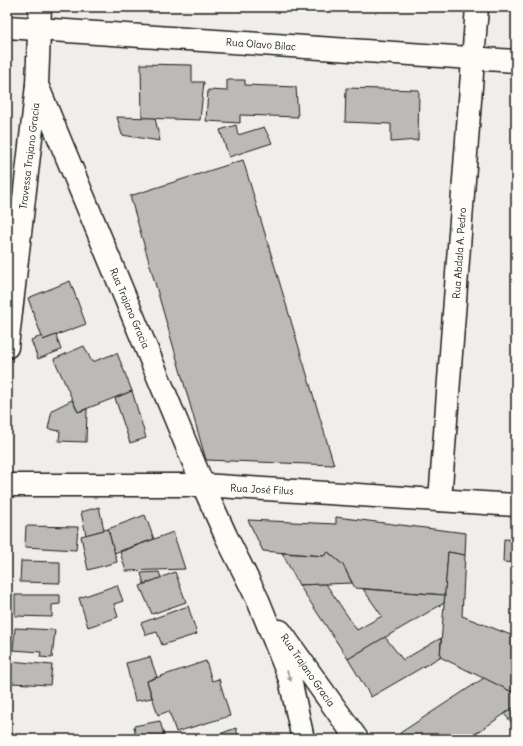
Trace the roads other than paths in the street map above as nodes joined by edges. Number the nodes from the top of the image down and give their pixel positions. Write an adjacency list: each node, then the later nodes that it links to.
1 (40, 7): 4 (street, Rua Trajano Gracia)
2 (477, 7): 5 (street, Rua Abdala A. Pedro)
3 (7, 26): 4 (street, Rua Olavo Bilac)
4 (39, 29): 5 (street, Rua Olavo Bilac); 7 (street, Rua Trajano Gracia)
5 (474, 58): 6 (street, Rua Olavo Bilac); 11 (street, Rua Abdala A. Pedro)
6 (516, 61)
7 (37, 85): 8 (street, Travessa Trajano Gracia); 10 (street, Rua Trajano Gracia)
8 (7, 347)
9 (7, 485): 10 (street, Rua José Filus)
10 (203, 485): 11 (street, Rua José Filus); 13 (street, Rua Trajano Gracia)
11 (440, 500): 12 (street, Rua José Filus)
12 (516, 505)
13 (258, 600): 14 (street, Rua Trajano Gracia, one-way to 14); 15 (street, Rua Trajano Gracia)
14 (303, 739)
15 (357, 739)

